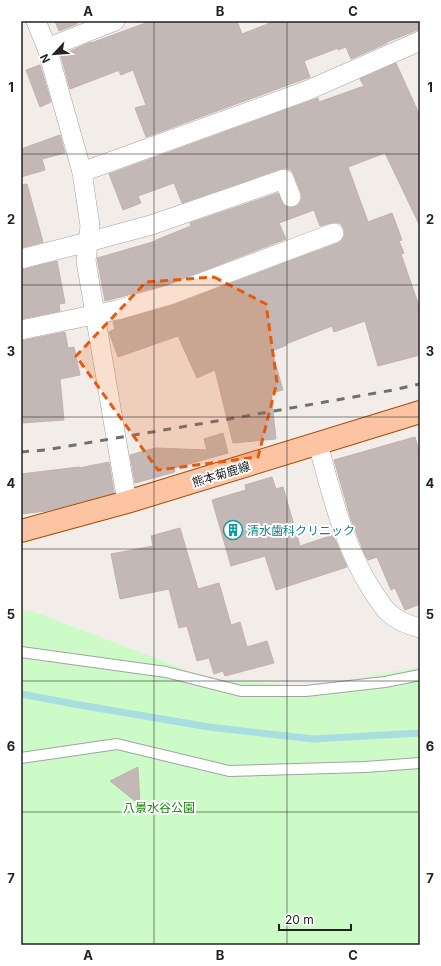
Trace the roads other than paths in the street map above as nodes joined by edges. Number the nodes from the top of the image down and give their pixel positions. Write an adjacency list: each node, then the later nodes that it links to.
1 (36, 21): 4 (street)
2 (115, 21): 4 (street)
3 (420, 41): 5 (street)
4 (47, 48): 5 (street)
5 (82, 172): 8 (street)
6 (291, 197): 8 (street)
7 (334, 233): 10 (street)
8 (88, 242): 9 (street); 10 (street)
9 (21, 259)
10 (95, 314): 11 (street); 14 (street)
11 (21, 330)
12 (420, 412): 13 (main road, 熊本菊鹿線)
13 (318, 444): 14 (main road, 熊本菊鹿線); 16 (street)
14 (127, 502): 15 (main road, 熊本菊鹿線)
15 (21, 531)
16 (420, 628)
17 (21, 652): 18 (lane)
18 (420, 675)
19 (21, 758): 20 (lane)
20 (420, 763)

